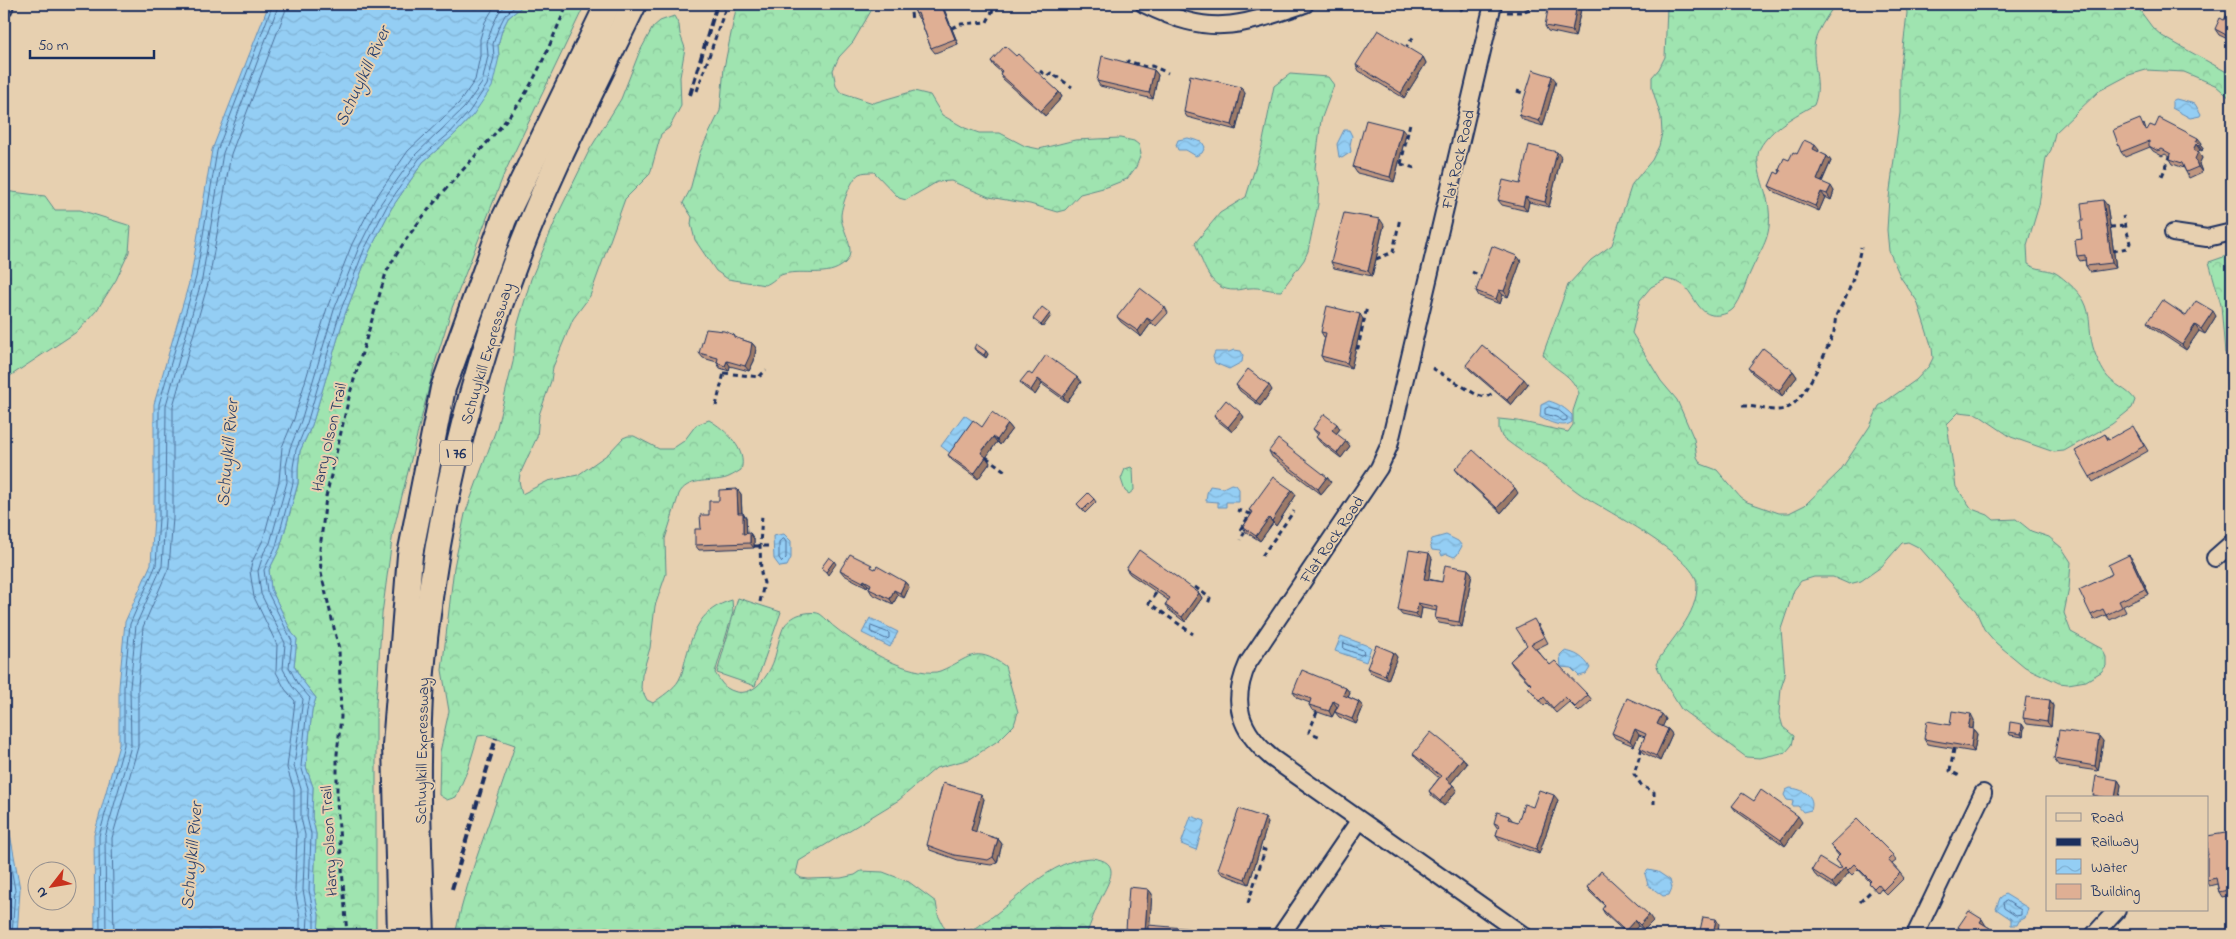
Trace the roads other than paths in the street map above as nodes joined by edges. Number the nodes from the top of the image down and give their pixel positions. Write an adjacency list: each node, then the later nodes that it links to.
1 (5, 4): 7 (street)
2 (608, 4): 15 (highway, Schuylkill Expressway / I 76)
3 (634, 4): 16 (highway, Schuylkill Expressway / I 76)
4 (1144, 4): 5 (street)
5 (1305, 4)
6 (1493, 6): 13 (street, Flat Rock Road)
7 (4, 8)
8 (2232, 232): 9 (street)
9 (2173, 233)
10 (2232, 544): 11 (street)
11 (2215, 558)
12 (1982, 793): 19 (street)
13 (1359, 821): 17 (street); 18 (street, Flat Rock Road)
14 (2115, 912): 20 (street)
15 (400, 935)
16 (422, 935)
17 (1281, 935)
18 (1523, 935)
19 (1915, 935)
20 (2094, 935)

